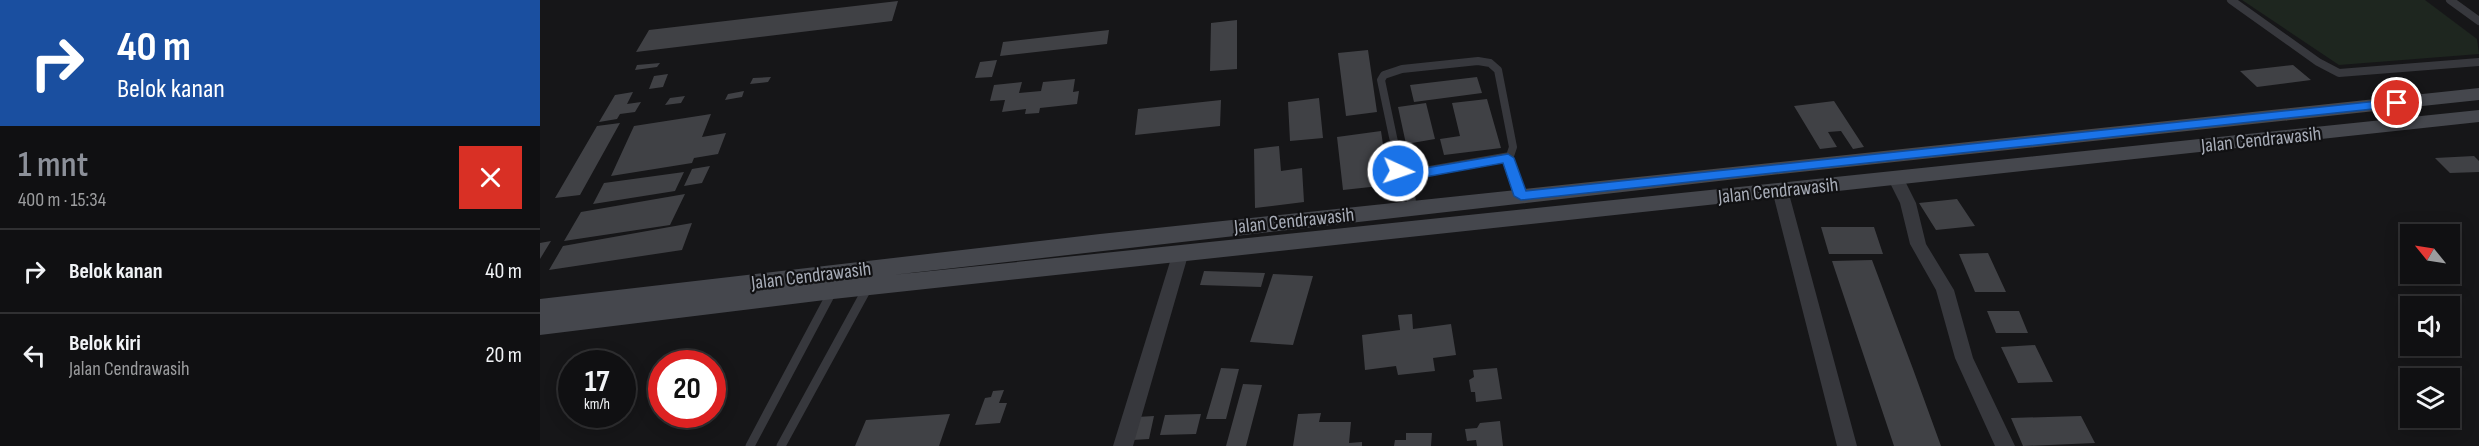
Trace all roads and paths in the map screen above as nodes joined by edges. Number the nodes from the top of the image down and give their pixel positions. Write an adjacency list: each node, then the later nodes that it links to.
1 (2231, 0): 4 (lane)
2 (2450, 0): 3 (lane)
3 (2479, 21)
4 (2479, 62)
5 (2479, 94): 11 (main road, Jalan Cendrawasih)
6 (2479, 116): 9 (main road, Jalan Cendrawasih)
7 (1508, 158): 8 (lane); 8 (lane); 11 (lane)
8 (1408, 176): 12 (lane)
9 (1895, 177): 10 (main road, Jalan Cendrawasih); 22 (street)
10 (1780, 190): 13 (main road, Jalan Cendrawasih); 21 (street)
11 (1521, 196): 12 (main road, Jalan Cendrawasih)
12 (1412, 207): 14 (main road, Jalan Cendrawasih)
13 (1181, 252): 14 (main road, Jalan Cendrawasih); 20 (street)
14 (873, 277): 15 (main road, Jalan Cendrawasih); 19 (lane)
15 (837, 281): 16 (main road, Jalan Cendrawasih); 17 (main road, Jalan Cendrawasih); 18 (lane)
16 (540, 308)
17 (540, 326)
18 (750, 446)
19 (781, 446)
20 (1123, 446)
21 (1847, 446)
22 (2005, 446)

